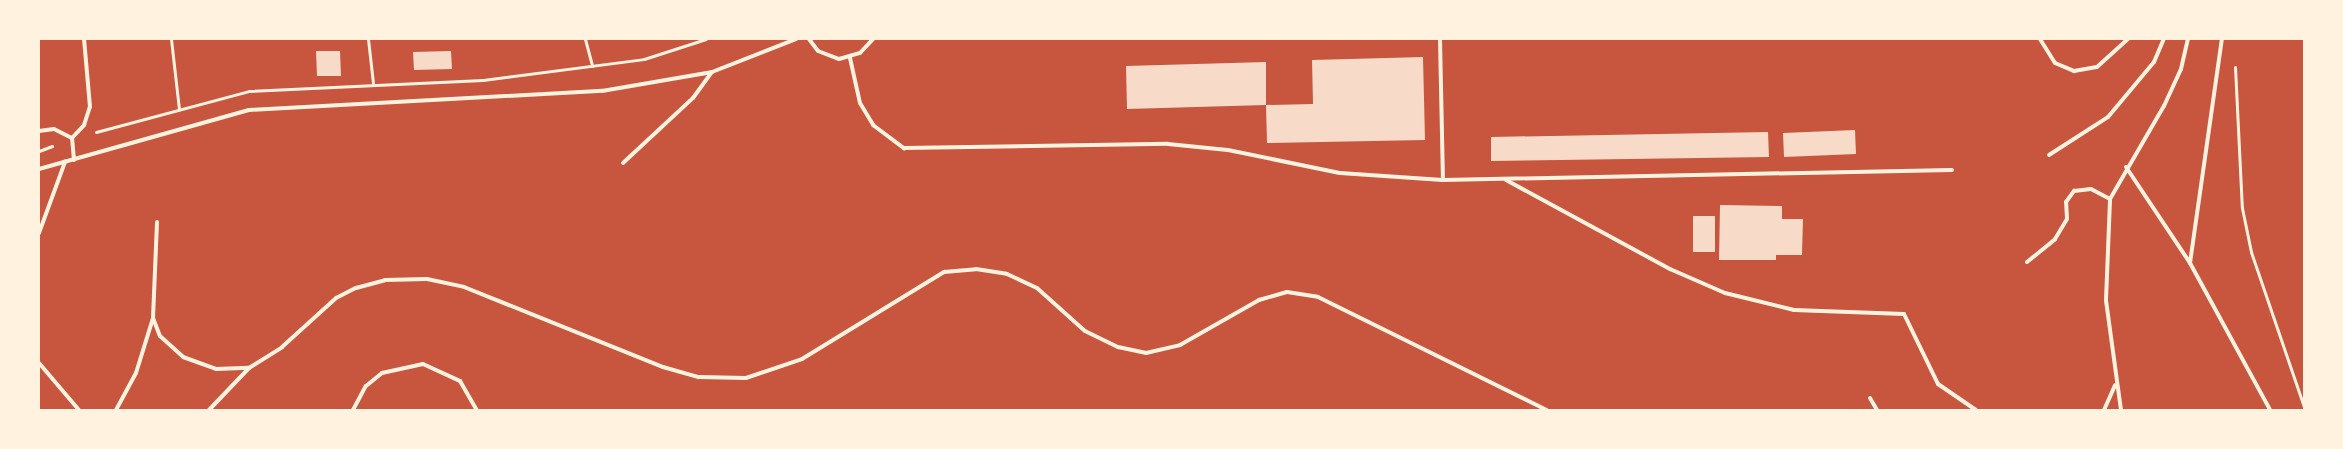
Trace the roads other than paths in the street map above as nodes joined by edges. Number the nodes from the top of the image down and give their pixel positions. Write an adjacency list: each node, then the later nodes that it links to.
1 (84, 39): 14 (lane)
2 (796, 39): 12 (lane)
3 (809, 39): 11 (lane)
4 (873, 39): 11 (lane)
5 (1440, 39): 23 (lane)
6 (2040, 39): 7 (lane)
7 (2128, 39)
8 (2164, 39): 15 (lane)
9 (2188, 39): 19 (lane)
10 (2222, 39): 28 (lane)
11 (850, 58): 23 (lane)
12 (712, 72): 16 (lane); 18 (lane)
13 (39, 131): 14 (lane)
14 (72, 138): 16 (lane)
15 (2049, 155)
16 (74, 160): 17 (lane)
17 (65, 162): 20 (lane); 26 (lane)
18 (623, 163)
19 (2126, 167): 24 (lane); 28 (lane)
20 (39, 169)
21 (1952, 170): 22 (lane)
22 (1504, 178): 23 (lane); 41 (lane)
23 (1443, 180)
24 (2110, 199): 27 (lane); 32 (lane)
25 (157, 222): 29 (lane)
26 (39, 233)
27 (2027, 262)
28 (2190, 264): 44 (lane)
29 (153, 318): 31 (lane); 35 (lane)
30 (39, 363): 34 (lane)
31 (249, 368): 36 (lane); 39 (lane)
32 (2115, 385): 42 (lane); 43 (lane)
33 (1870, 398): 40 (lane)
34 (79, 410)
35 (116, 410)
36 (209, 410)
37 (353, 410): 38 (lane)
38 (477, 410)
39 (1547, 410)
40 (1876, 410)
41 (1976, 410)
42 (2104, 410)
43 (2121, 410)
44 (2270, 410)

